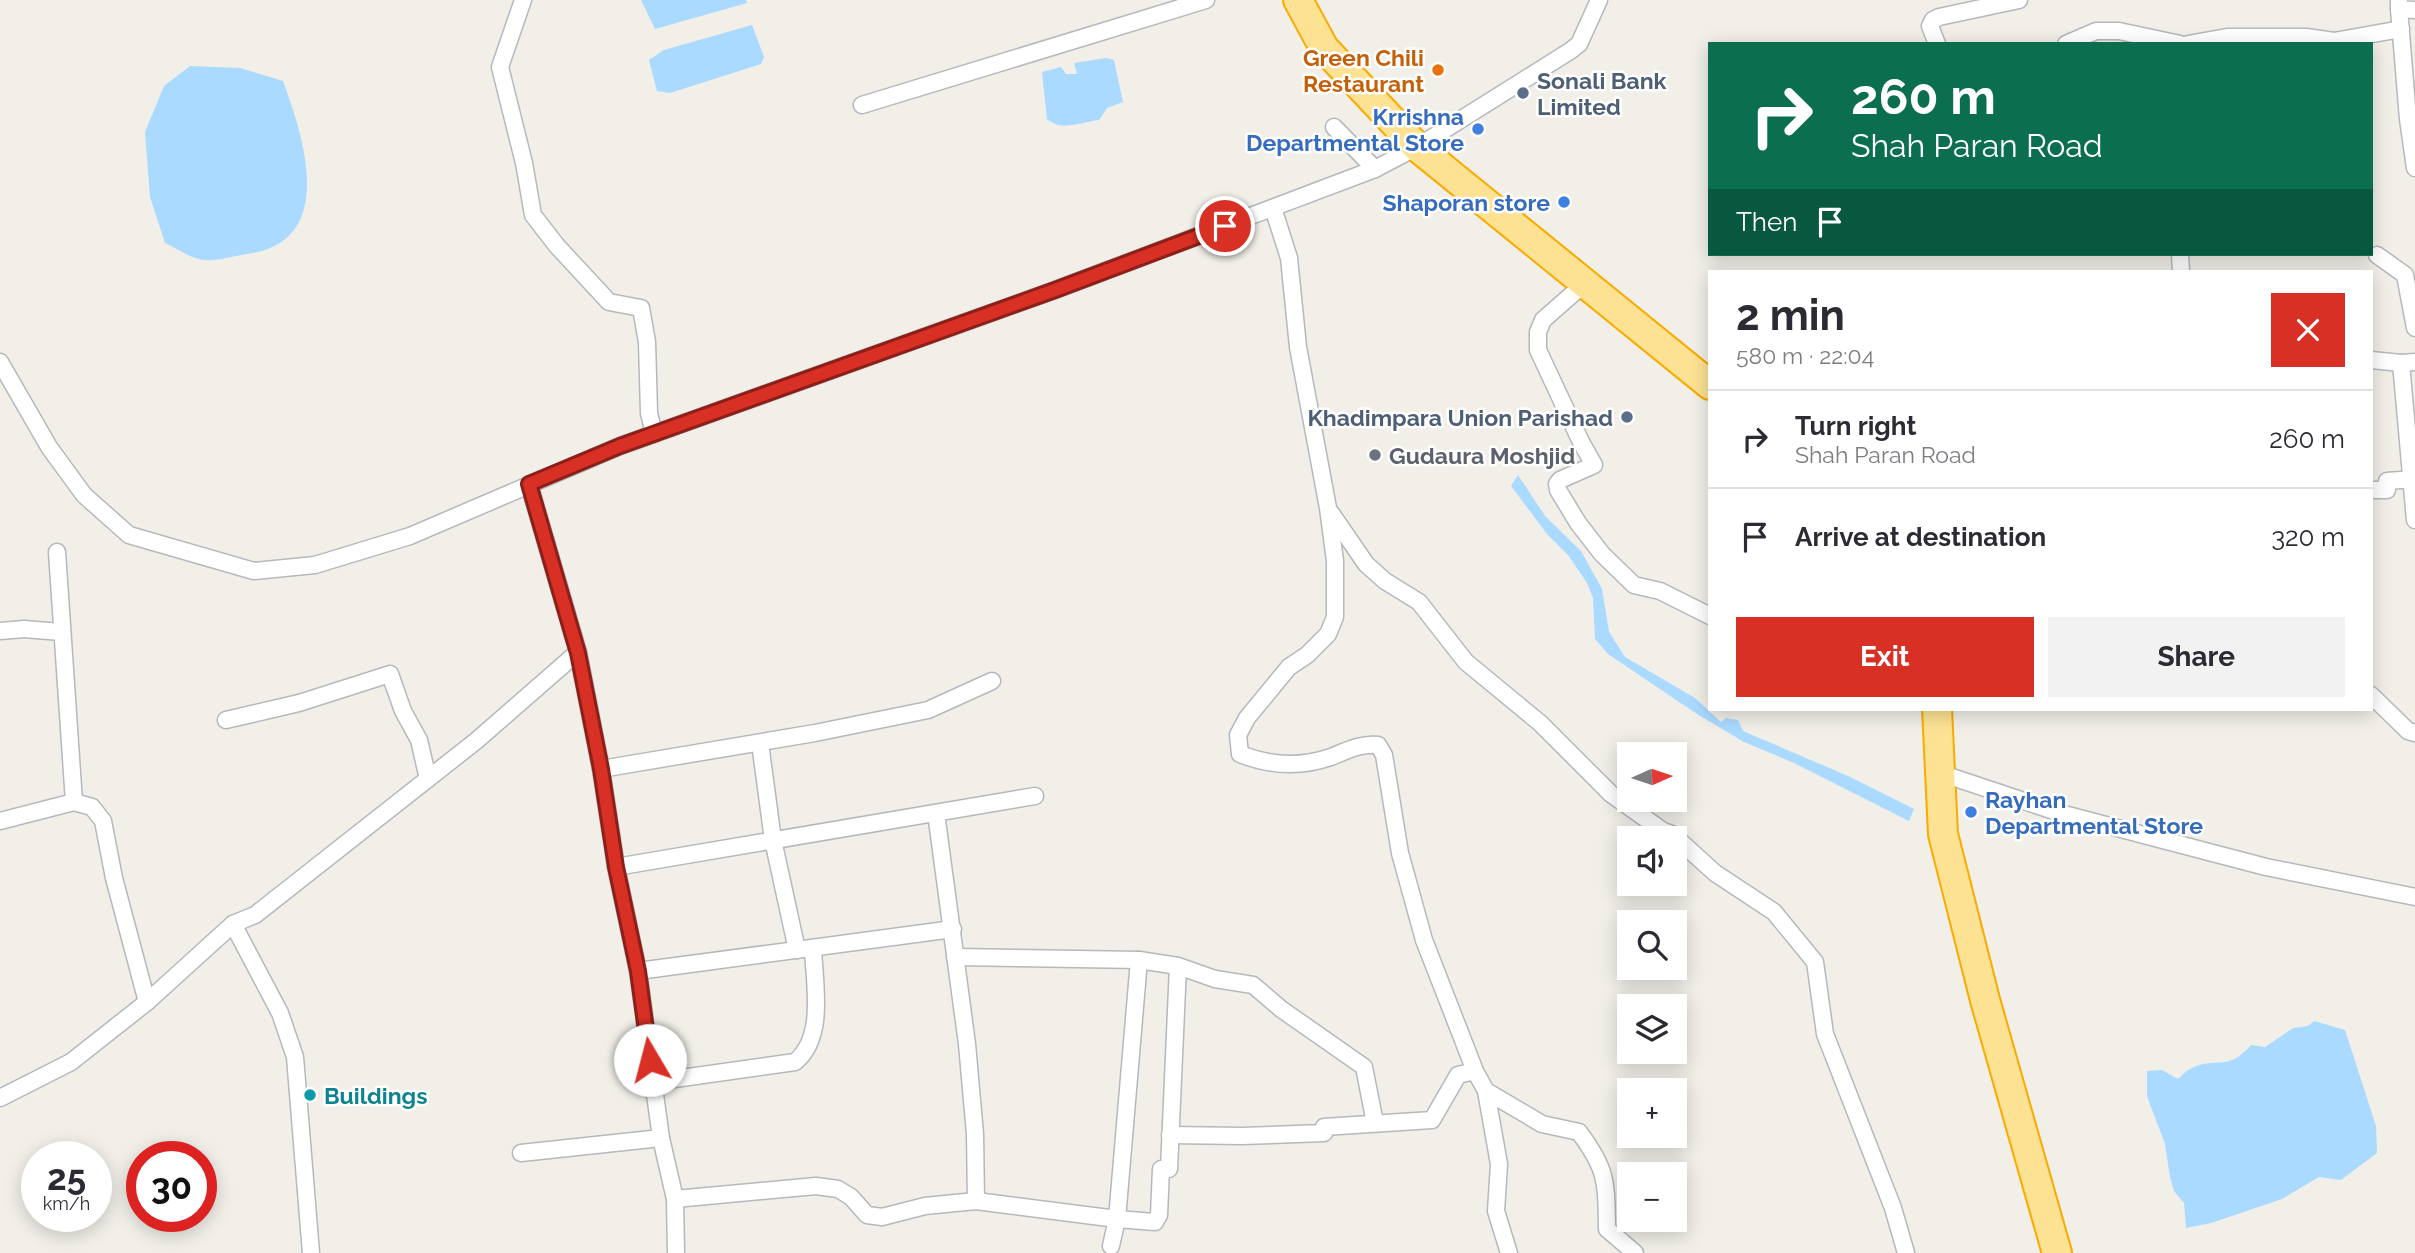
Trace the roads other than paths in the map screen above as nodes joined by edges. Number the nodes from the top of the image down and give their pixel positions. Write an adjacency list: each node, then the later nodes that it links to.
1 (523, 0): 26 (street)
2 (1206, 0): 12 (street)
3 (1298, 0): 15 (highway)
4 (1599, 0): 15 (street)
5 (2019, 0): 8 (street)
6 (2404, 6): 7 (street)
7 (2401, 29): 11 (street); 13 (street)
8 (1936, 42)
9 (2071, 42): 10 (street)
10 (2171, 42)
11 (2199, 42)
12 (862, 105)
13 (2411, 120): 16 (street)
14 (1334, 127): 17 (street)
15 (1417, 147): 17 (street); 20 (highway)
16 (2415, 168)
17 (1375, 169): 18 (street)
18 (1273, 208): 26 (street); 30 (street)
19 (2377, 255): 21 (street)
20 (1586, 283): 25 (highway); 33 (street)
21 (2415, 328)
22 (2373, 360): 24 (street)
23 (0, 362): 28 (street)
24 (2408, 363): 27 (street)
25 (1708, 383)
26 (654, 434): 28 (street)
27 (2413, 479): 29 (street); 31 (street)
28 (529, 484): 36 (street)
29 (2373, 490)
30 (1328, 508): 61 (street); 77 (street)
31 (2415, 520)
32 (57, 552): 35 (street)
33 (1708, 615)
34 (0, 631): 35 (street)
35 (61, 632): 47 (street)
36 (578, 653): 43 (street); 44 (street)
37 (992, 681): 42 (street)
38 (2373, 697): 41 (street)
39 (1937, 711): 45 (highway)
40 (226, 720): 44 (street)
41 (2415, 733)
42 (760, 743): 43 (street); 50 (street)
43 (601, 769): 51 (street)
44 (428, 779): 53 (street)
45 (1941, 783): 52 (street); 78 (highway)
46 (1035, 796): 48 (street)
47 (74, 803): 49 (street); 60 (street)
48 (936, 813): 50 (street); 54 (street)
49 (0, 821)
50 (772, 841): 51 (street); 55 (street)
51 (616, 867): 59 (street)
52 (2415, 897)
53 (233, 924): 60 (street); 73 (street)
54 (953, 929): 55 (street); 56 (street)
55 (805, 948): 59 (street); 62 (street)
56 (956, 957): 57 (street); 70 (street)
57 (1139, 960): 58 (street); 71 (street)
58 (1178, 965): 65 (street); 66 (street)
59 (638, 971): 62 (street)
60 (147, 1002): 64 (street)
61 (1475, 1072): 63 (street); 65 (street)
62 (653, 1083): 67 (street)
63 (1486, 1091): 75 (street); 76 (street)
64 (0, 1098)
65 (1375, 1123): 66 (street)
66 (1170, 1135): 71 (street)
67 (661, 1138): 68 (street); 69 (street)
68 (521, 1153)
69 (675, 1199): 70 (street); 74 (street)
70 (976, 1200): 71 (street)
71 (1117, 1219): 72 (street)
72 (1111, 1246)
73 (311, 1253)
74 (677, 1253)
75 (1510, 1253)
76 (1635, 1253)
77 (1906, 1253)
78 (2057, 1253)

